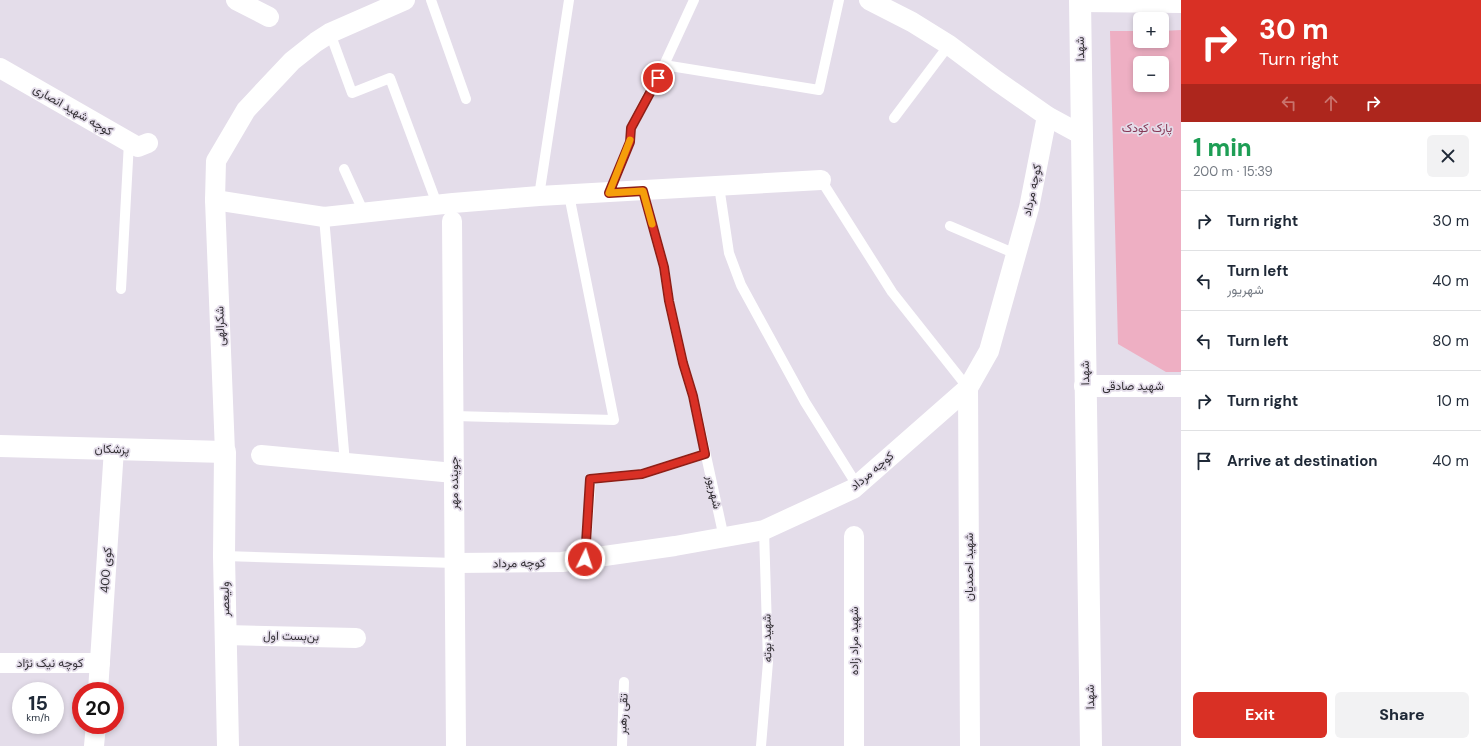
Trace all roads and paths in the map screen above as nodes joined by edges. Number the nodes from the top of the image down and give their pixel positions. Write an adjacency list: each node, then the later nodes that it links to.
1 (236, 0): 10 (street)
2 (405, 0): 11 (street, شکرالهی)
3 (431, 0): 15 (lane)
4 (570, 0): 26 (lane)
5 (694, 0): 13 (lane)
6 (839, 0): 13 (lane)
7 (869, 0): 12 (street)
8 (1080, 1): 9 (street); 18 (street, شهدا)
9 (1181, 3)
10 (269, 18)
11 (330, 33): 27 (street, شکرالهی); 28 (lane)
12 (949, 45): 16 (street); 17 (lane)
13 (664, 65): 24 (lane)
14 (0, 68): 19 (street, کوچه شهید انصاری)
15 (466, 99)
16 (1047, 116): 18 (street); 33 (street, کوچه مرداد)
17 (894, 118)
18 (1082, 135): 35 (street, شهدا)
19 (138, 143): 34 (lane)
20 (344, 169): 29 (lane)
21 (821, 180): 22 (street); 37 (lane)
22 (719, 186): 23 (street); 46 (lane)
23 (643, 191): 24 (street); 42 (lane, شهریور)
24 (609, 193): 25 (street)
25 (569, 195): 26 (street); 38 (lane)
26 (540, 196): 28 (street)
27 (215, 200): 30 (street); 41 (street, شکرالهی)
28 (436, 204): 29 (street)
29 (364, 213): 30 (street)
30 (324, 218): 44 (lane)
31 (452, 221): 38 (street, جوینده مهر)
32 (950, 226): 33 (lane)
33 (1016, 254): 37 (street, کوچه مرداد)
34 (121, 289)
35 (1085, 386): 36 (street, شهید صادقی); 67 (street, شهدا)
36 (1181, 386)
37 (968, 388): 46 (street, کوچه مرداد); 66 (street, شهید احمدیان)
38 (454, 416): 45 (street, جوینده مهر)
39 (0, 446): 40 (street, پزشکان)
40 (114, 449): 41 (street, پزشکان); 56 (street, کوی 400)
41 (225, 452): 50 (street, ولیعصر)
42 (705, 454): 49 (lane, شهریور); 51 (lane)
43 (261, 455): 44 (street)
44 (345, 463): 45 (street)
45 (454, 473): 52 (street, جوینده مهر)
46 (857, 485): 47 (street, کوچه مرداد)
47 (764, 530): 49 (street, کوچه مرداد); 64 (lane, شهید بوته)
48 (854, 536): 65 (street, شهید مراد زاده)
49 (724, 538): 51 (street, کوچه مرداد)
50 (224, 556): 52 (lane); 53 (street, ولیعصر)
51 (585, 559): 52 (street, کوچه مرداد)
52 (455, 563): 62 (street, جوینده مهر)
53 (226, 635): 54 (street, بن‌بست اول); 61 (street, ولیعصر)
54 (356, 638)
55 (0, 663): 56 (street, کوچه نیک نژاد)
56 (100, 663): 57 (street, کوی 400)
57 (99, 682)
58 (624, 682): 63 (lane, تقی رهبر)
59 (95, 734): 60 (street)
60 (94, 746)
61 (228, 746)
62 (456, 746)
63 (622, 746)
64 (761, 746)
65 (854, 746)
66 (970, 746)
67 (1091, 746)

